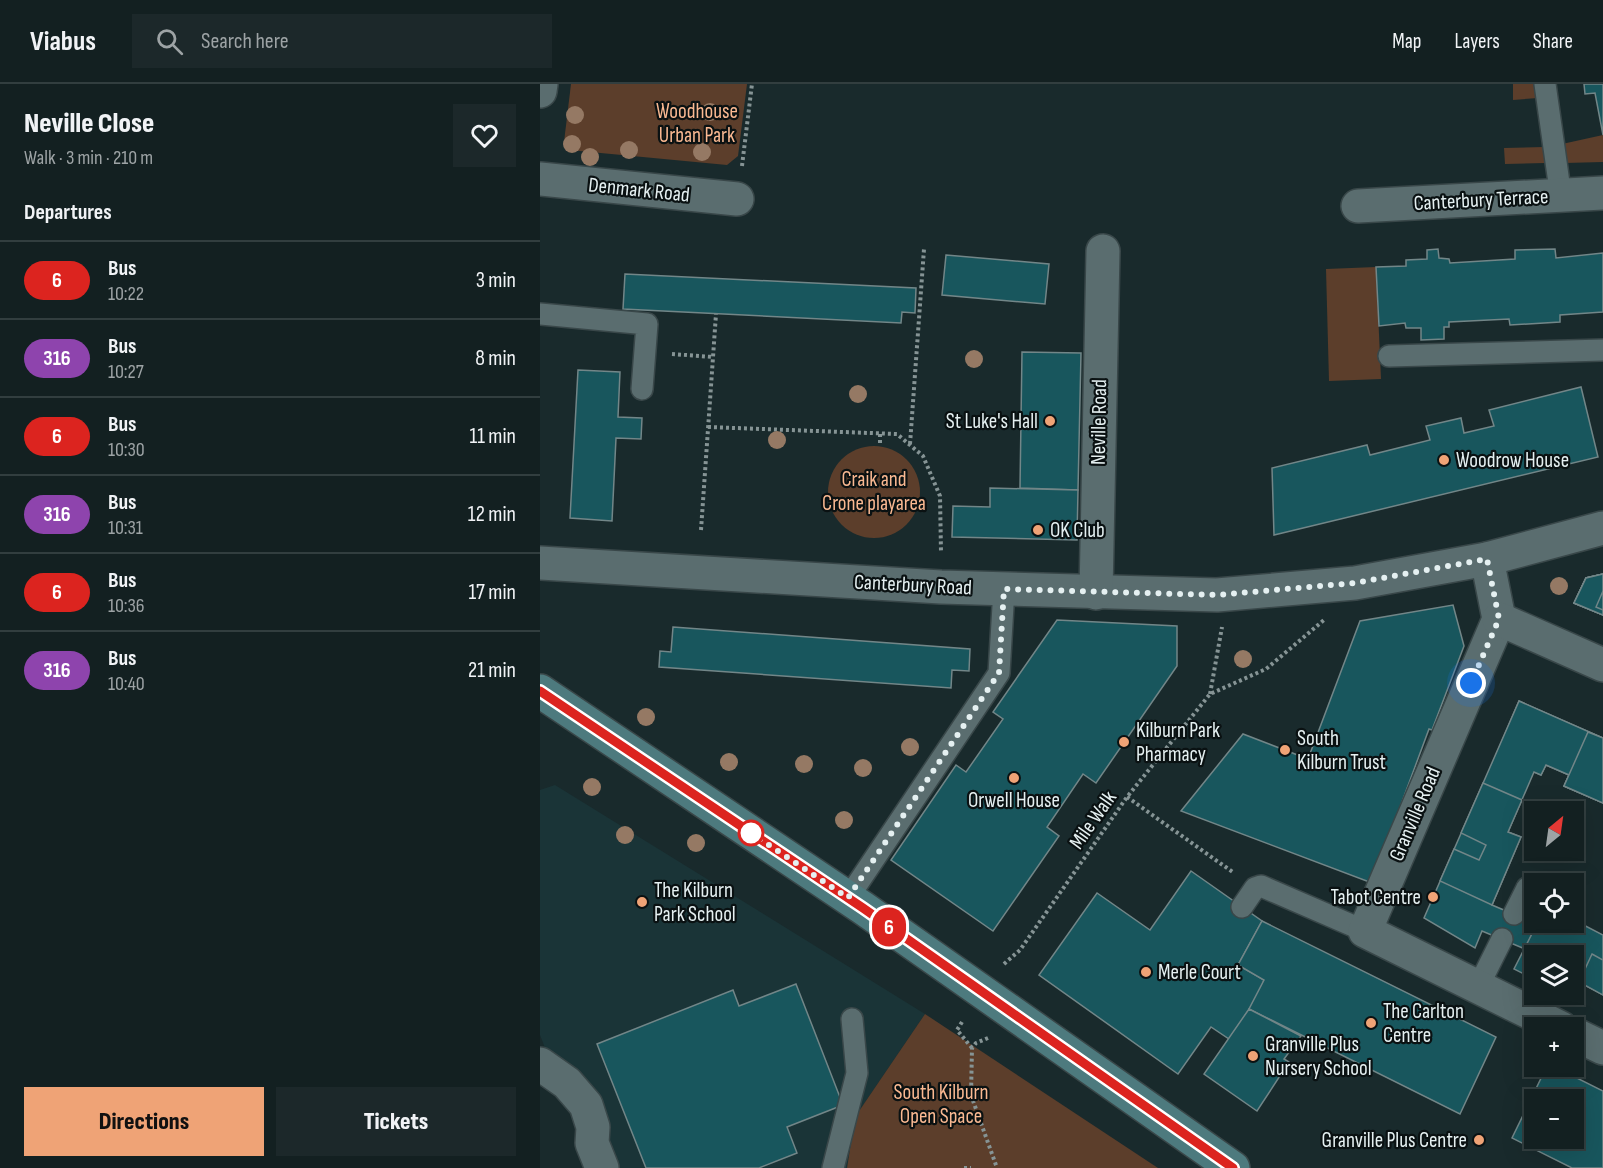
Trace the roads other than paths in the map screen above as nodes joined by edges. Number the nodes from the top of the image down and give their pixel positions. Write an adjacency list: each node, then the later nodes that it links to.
1 (541, 84): 3 (street)
2 (1545, 84): 6 (lane)
3 (540, 91)
4 (540, 179): 7 (street, Denmark Road)
5 (1603, 193): 6 (street, Canterbury Terrace)
6 (1562, 197): 8 (street, Canterbury Terrace)
7 (737, 199)
8 (1358, 206)
9 (1103, 251): 18 (street, Neville Road)
10 (540, 314): 13 (lane)
11 (1603, 350): 12 (lane)
12 (1389, 356)
13 (642, 389)
14 (1603, 528): 15 (street, Canterbury Road)
15 (1487, 559): 18 (street, Canterbury Road); 19 (street)
16 (540, 563): 17 (street, Canterbury Road)
17 (1004, 589): 18 (street, Canterbury Road); 23 (lane)
18 (1096, 593)
19 (1499, 619): 20 (street); 26 (street, Granville Road)
20 (1603, 665)
21 (540, 691): 23 (main road)
22 (1524, 894): 25 (lane)
23 (848, 898): 36 (main road)
24 (1242, 907): 26 (lane)
25 (1514, 914)
26 (1365, 931): 28 (street)
27 (1502, 939): 28 (lane)
28 (1478, 987): 29 (street)
29 (1539, 1017)
30 (852, 1018): 35 (lane)
31 (1584, 1039): 32 (street)
32 (1603, 1048)
33 (540, 1065): 34 (street)
34 (602, 1168)
35 (833, 1168)
36 (1233, 1168)

